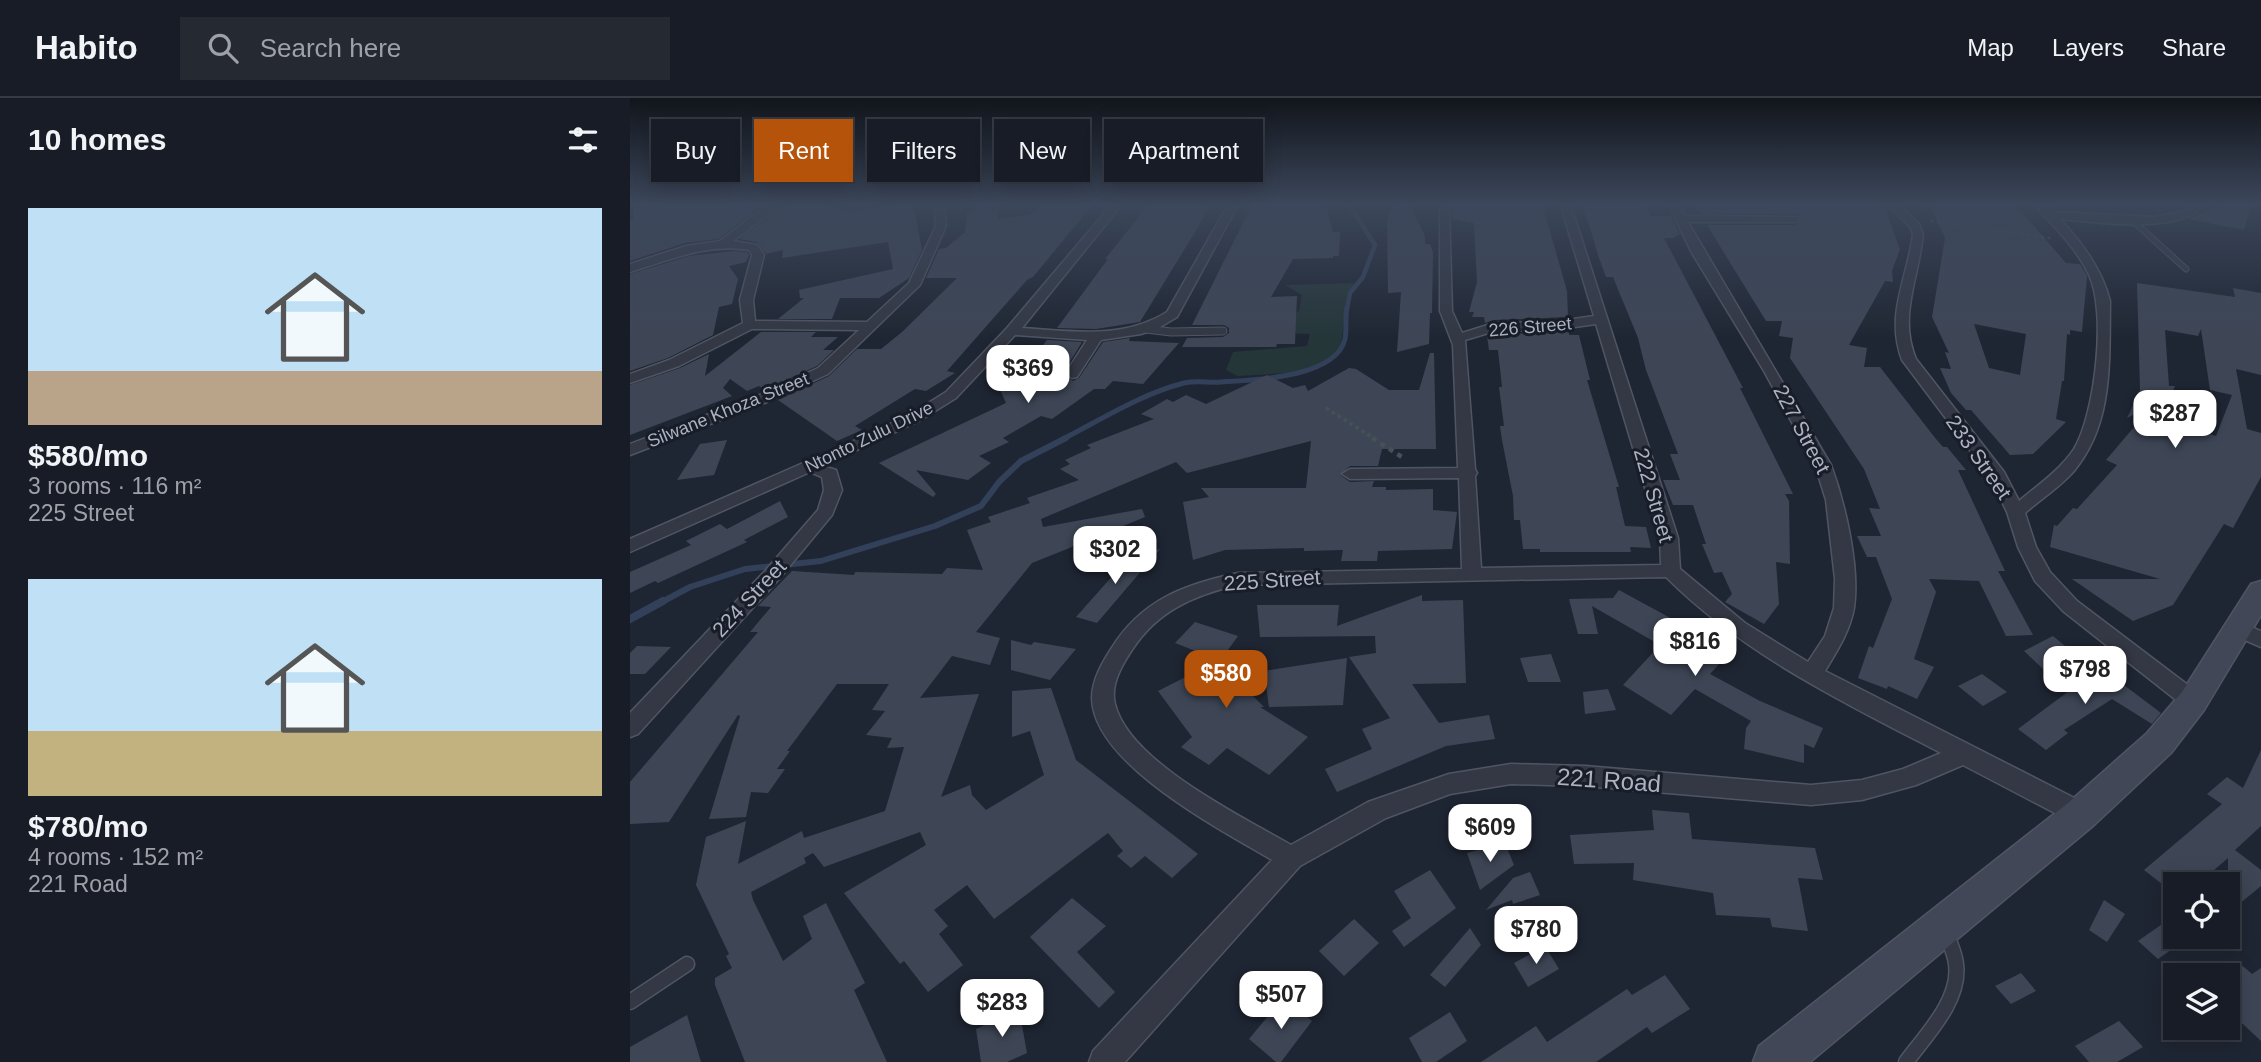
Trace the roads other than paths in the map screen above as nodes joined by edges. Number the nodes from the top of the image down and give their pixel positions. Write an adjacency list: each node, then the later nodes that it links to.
1 (697, 248): 12 (street)
2 (754, 248): 15 (street)
3 (932, 248): 16 (street, Silwane Khoza Street)
4 (1081, 248): 18 (street, Ntonto Zulu Drive)
5 (1209, 248): 17 (street)
6 (1445, 248): 21 (street, 226 Street)
7 (1579, 248): 14 (street, 222 Street)
8 (1696, 248): 36 (street, 227 Street)
9 (1915, 248): 28 (street, 233 Street)
10 (2076, 248): 28 (street)
11 (2162, 248): 13 (lane)
12 (630, 268)
13 (2186, 270)
14 (1602, 319): 21 (street, 226 Street); 31 (street, 222 Street)
15 (750, 325): 16 (street); 23 (street)
16 (870, 326): 24 (street, Silwane Khoza Street)
17 (1146, 329): 19 (lane); 20 (street)
18 (1012, 331): 20 (street); 25 (street, Ntonto Zulu Drive)
19 (1223, 331)
20 (1097, 335): 22 (street)
21 (1459, 338): 26 (street, 226 Street)
22 (1072, 374)
23 (630, 379)
24 (630, 450)
25 (810, 467): 29 (street, Ntonto Zulu Drive); 30 (street, 224 Street)
26 (1469, 473): 27 (street); 33 (street, 226 Street)
27 (1350, 474)
28 (2016, 512): 37 (street, 233 Street)
29 (630, 546)
30 (794, 550): 32 (street, 224 Street)
31 (1671, 571): 33 (street, 225 Street); 36 (street, 222 Street)
32 (772, 575): 38 (street, 224 Street)
33 (1472, 575): 41 (street, 225 Street)
34 (2261, 592): 35 (street)
35 (2250, 634): 37 (street)
36 (1812, 674): 39 (street, 222 Street)
37 (2193, 701): 40 (street)
38 (630, 728)
39 (1962, 755): 40 (street, 222 Street); 41 (street, 221 Road)
40 (2081, 814): 42 (street)
41 (1291, 858): 45 (street, 221 Road)
42 (1944, 925): 46 (street); 47 (lane)
43 (687, 964): 44 (lane)
44 (630, 1002)
45 (1104, 1062)
46 (1775, 1062)
47 (1906, 1062)

